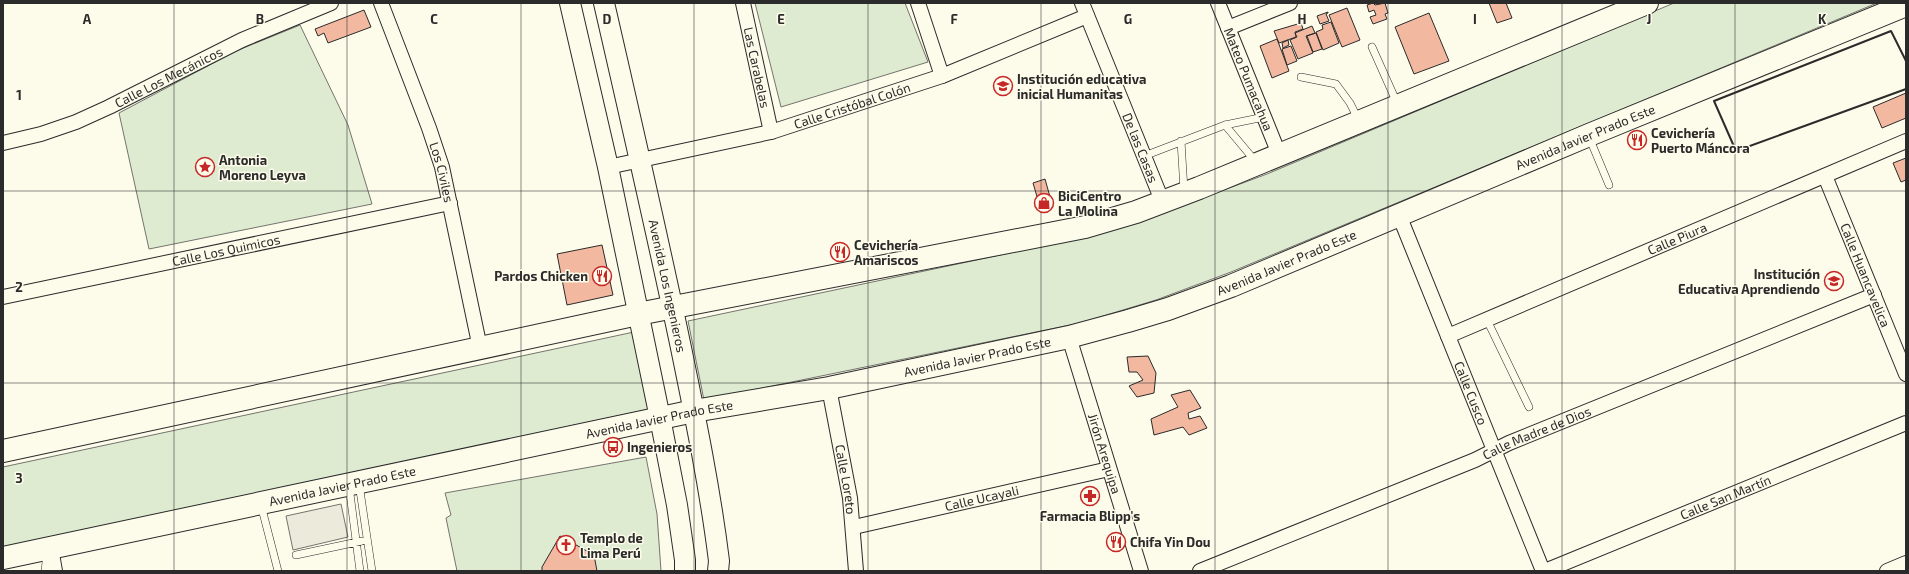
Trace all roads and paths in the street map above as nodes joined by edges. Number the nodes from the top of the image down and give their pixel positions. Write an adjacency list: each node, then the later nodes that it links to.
1 (331, 3): 24 (street, Calle Los Mecánicos)
2 (381, 3): 34 (street, Los Civiles)
3 (570, 3): 29 (street)
4 (604, 3): 27 (street, Avenida Los Ingenieros)
5 (742, 3): 20 (street, Las Carabelas)
6 (918, 3): 14 (street)
7 (1218, 3): 12 (street, Mateo Pumacahua)
8 (1290, 3): 12 (street)
9 (1647, 3): 16 (main road)
10 (1903, 9): 21 (main road, Avenida Javier Prado Este)
11 (1085, 10): 14 (street, Calle Cristóbal Colón); 26 (street, De las Casas)
12 (1228, 28): 17 (street, Mateo Pumacahua)
13 (1372, 47): 16 (lane)
14 (942, 76): 20 (street, Calle Cristóbal Colón)
15 (1301, 77): 18 (lane)
16 (1398, 105): 18 (main road)
17 (1264, 117): 19 (lane); 25 (street, Mateo Pumacahua)
18 (1359, 121): 25 (main road)
19 (1225, 125): 22 (lane); 28 (lane)
20 (771, 132): 27 (street, Calle Cristóbal Colón)
21 (1589, 135): 31 (lane); 35 (main road, Avenida Javier Prado Este)
22 (1181, 141): 26 (lane); 32 (lane)
23 (1906, 141): 30 (street, Calle Piura)
24 (3, 143)
25 (1279, 154): 28 (main road)
26 (1144, 156): 33 (street, De las Casas)
27 (640, 160): 29 (street, Calle Cristóbal Colón); 38 (street, Avenida Los Ingenieros)
28 (1257, 164): 32 (main road)
29 (608, 167): 39 (street)
30 (1825, 176): 36 (street, Calle Huancavelica); 40 (street, Calle Piura)
31 (1609, 185)
32 (1184, 194): 33 (main road)
33 (1163, 202): 38 (main road)
34 (450, 203): 37 (street, Calle Los Quimicos); 43 (street, Los Civiles)
35 (1399, 215): 41 (street, Calle Cusco); 42 (main road, Avenida Javier Prado Este)
36 (1874, 295): 44 (street, Calle Huancavelica); 50 (street, Calle Madre de Dios)
37 (3, 297)
38 (672, 308): 39 (main road); 47 (street, Avenida Los Ingenieros)
39 (638, 314): 43 (main road); 48 (street)
40 (1487, 320): 41 (street, Calle Piura); 46 (lane)
41 (1448, 336): 50 (street, Calle Cusco)
42 (1069, 337): 45 (main road, Avenida Javier Prado Este); 52 (street, Jirón Arequipa)
43 (480, 348): 51 (main road)
44 (1906, 374)
45 (829, 388): 47 (main road, Avenida Javier Prado Este); 55 (street, Calle Loreto)
46 (1529, 408)
47 (694, 411): 48 (main road, Avenida Javier Prado Este); 68 (street, Avenida Los Ingenieros)
48 (660, 418): 53 (main road, Avenida Javier Prado Este); 67 (street)
49 (1906, 423): 72 (street, Calle San Martín)
50 (1495, 450): 71 (street, Calle Madre de Dios); 72 (street, Calle Cusco)
51 (3, 451)
52 (1109, 469): 55 (street, Calle Ucayali); 70 (street, Jirón Arequipa)
53 (353, 483): 54 (main road, Avenida Javier Prado Este); 56 (lane); 57 (lane)
54 (261, 503): 58 (main road, Avenida Javier Prado Este); 64 (lane)
55 (854, 527): 69 (street, Calle Loreto)
56 (368, 539): 57 (lane); 66 (lane)
57 (357, 542): 59 (lane); 65 (lane)
58 (50, 548): 60 (main road, Avenida Javier Prado Este); 62 (lane); 63 (street)
59 (296, 555)
60 (3, 558)
61 (1906, 563): 73 (street)
62 (45, 571)
63 (55, 571)
64 (278, 571)
65 (360, 571)
66 (372, 571)
67 (685, 571)
68 (718, 571)
69 (856, 571)
70 (1140, 571)
71 (1200, 571)
72 (1544, 571)
73 (1887, 571)

